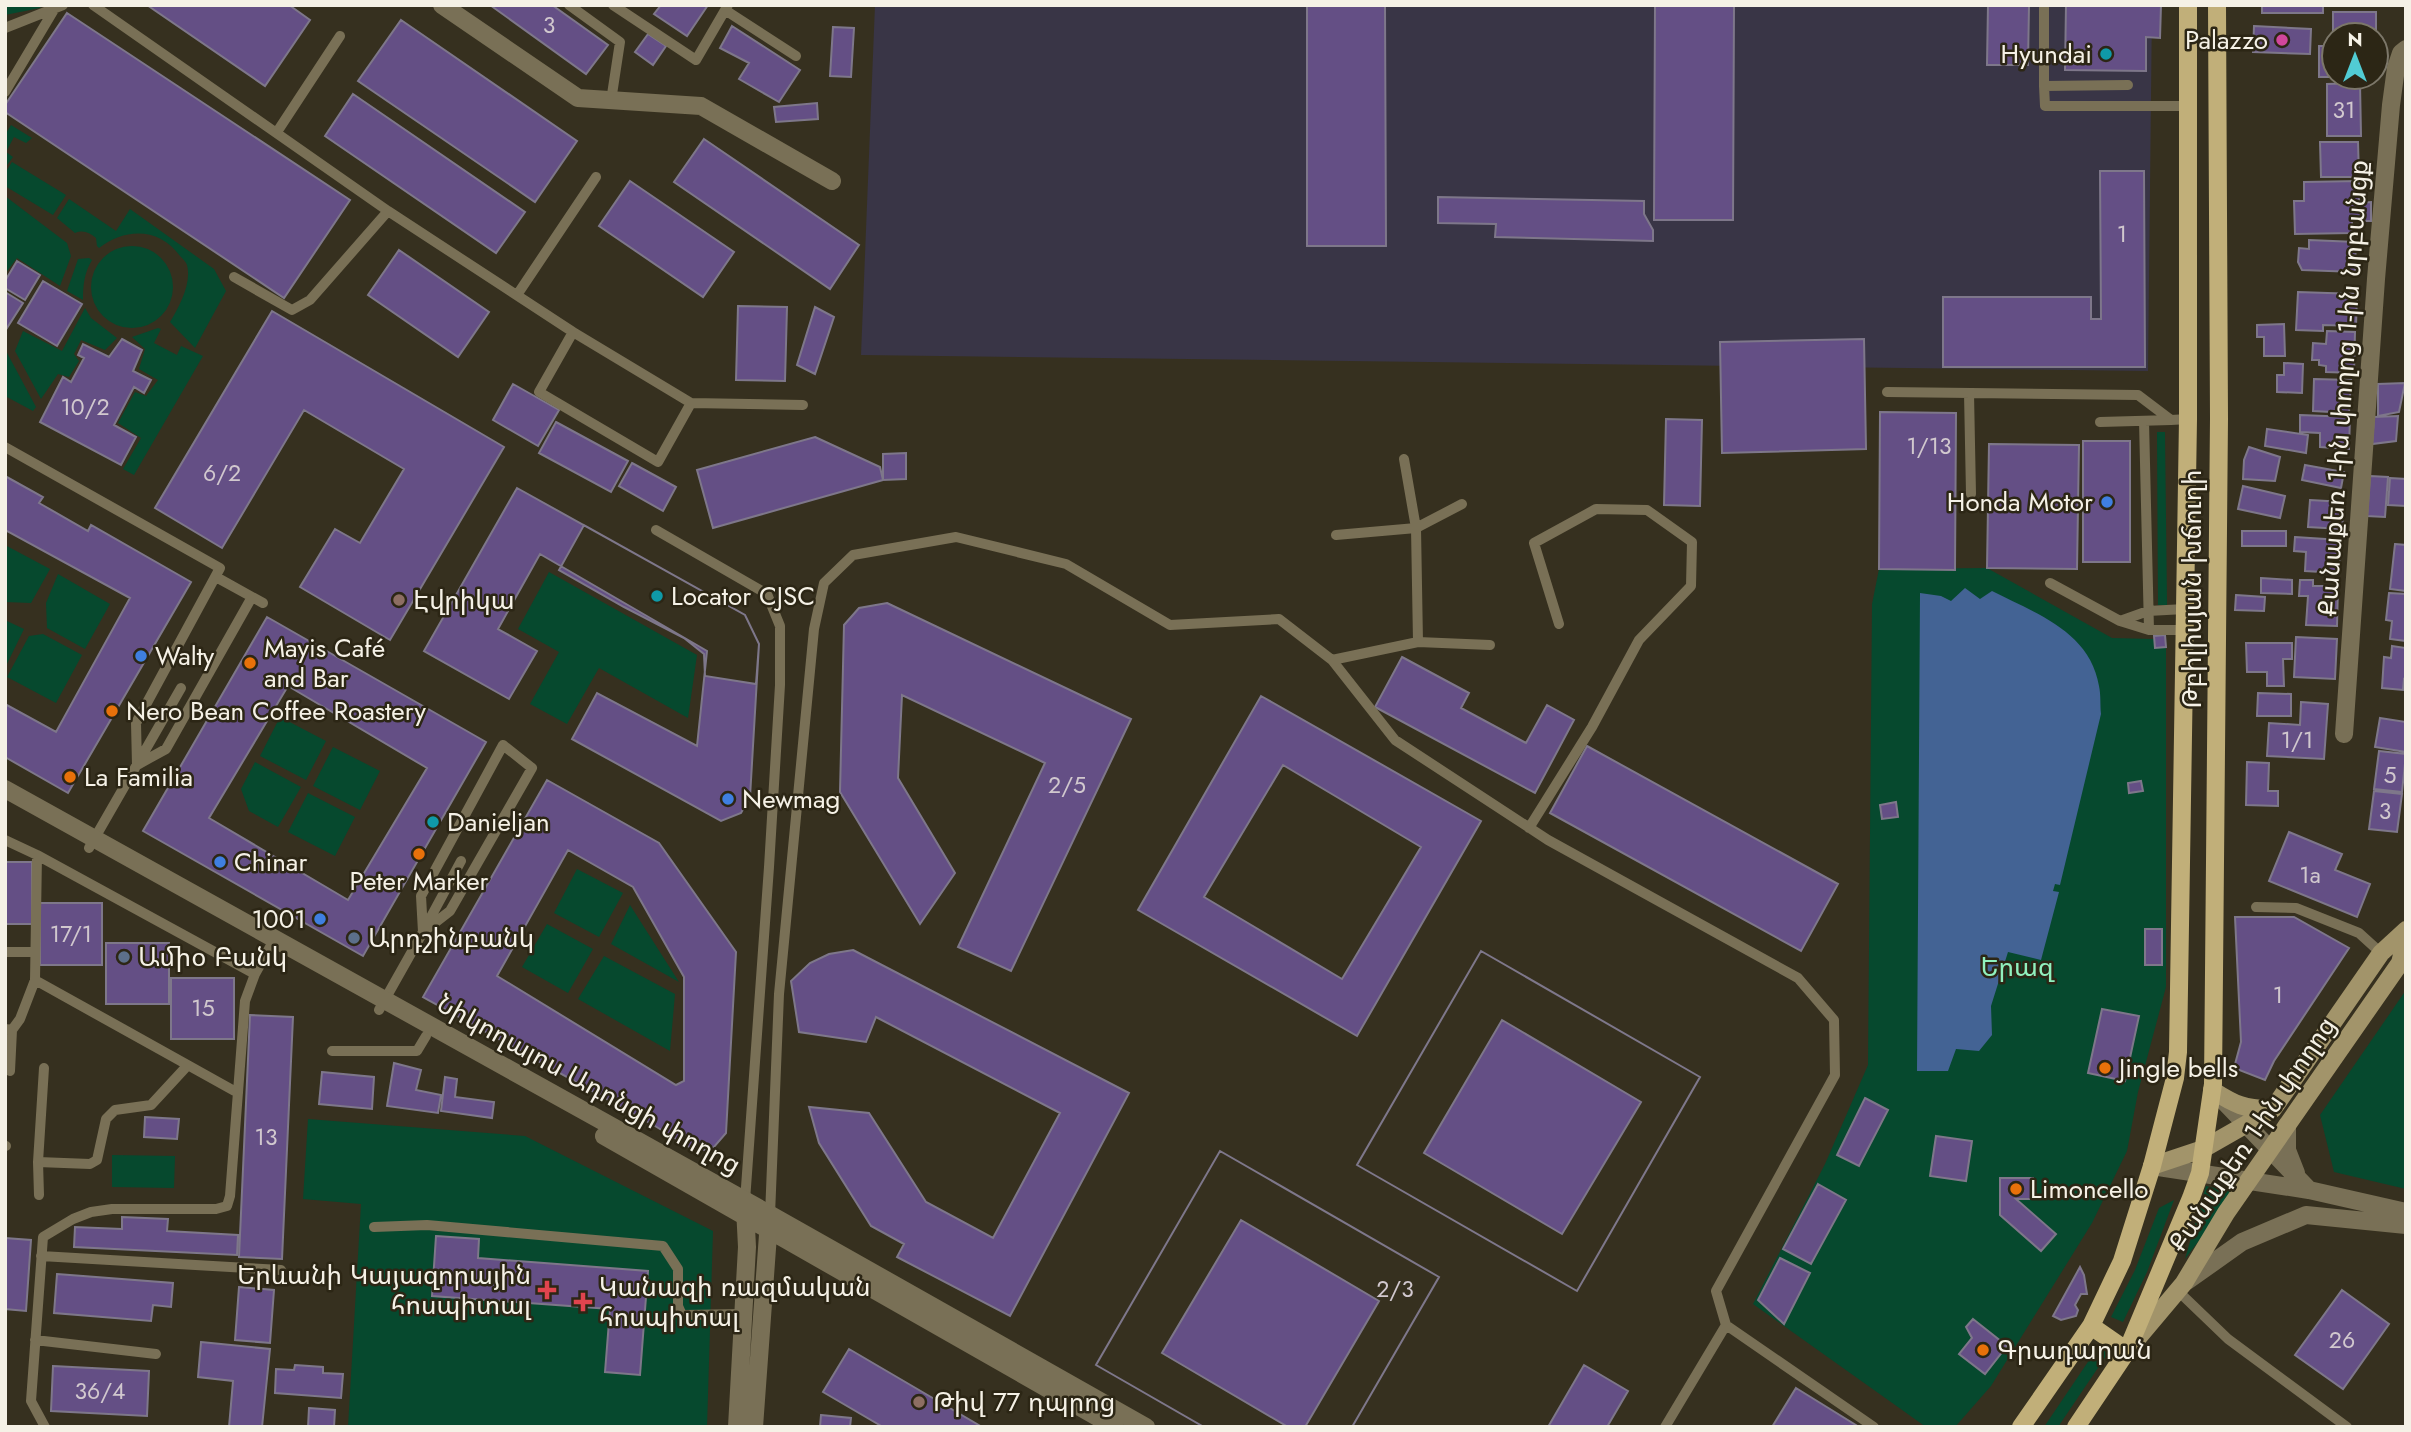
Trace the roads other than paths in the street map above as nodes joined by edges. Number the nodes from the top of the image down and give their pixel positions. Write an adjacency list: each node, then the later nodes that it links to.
1 (93, 5): 19 (lane)
2 (442, 5): 17 (street)
3 (569, 5): 17 (lane)
4 (613, 5): 9 (lane)
5 (2044, 5): 15 (lane)
6 (2188, 5): 18 (main road, Թբիլիսյան խճուղի)
7 (2217, 5): 30 (main road, Թբիլիսյան խճուղի)
8 (59, 6): 10 (lane); 16 (lane)
9 (726, 7): 13 (lane)
10 (5, 28)
11 (340, 36): 19 (lane)
12 (2406, 49): 55 (street, Քանաքեռ 1-ին փողոց 1-ին նրբանցք)
13 (796, 56)
14 (2128, 85): 15 (lane)
15 (2044, 86): 18 (lane)
16 (5, 92)
17 (611, 101): 21 (street)
18 (2188, 106): 31 (main road, Թբիլիսյան խճուղի)
19 (277, 132): 22 (lane)
20 (596, 177): 24 (lane)
21 (832, 181)
22 (388, 211): 23 (lane); 24 (lane)
23 (234, 277)
24 (517, 295): 25 (lane)
25 (573, 332): 28 (lane); 28 (lane)
26 (1887, 392): 27 (lane)
27 (1969, 393): 31 (lane); 36 (lane)
28 (691, 403): 29 (lane)
29 (803, 405)
30 (2219, 418): 31 (main road); 81 (main road, Թբիլիսյան խճուղի)
31 (2179, 419): 32 (lane); 45 (main road, Թբիլիսյան խճուղի)
32 (2144, 421): 33 (lane); 46 (lane)
33 (2100, 422)
34 (5, 447): 41 (lane)
35 (1404, 459): 38 (lane)
36 (1971, 494)
37 (1462, 504): 38 (lane)
38 (1416, 528): 40 (lane); 51 (lane)
39 (656, 530): 94 (lane)
40 (1336, 535)
41 (216, 577): 43 (lane); 56 (lane)
42 (2050, 583): 47 (lane)
43 (252, 597): 44 (lane); 56 (lane)
44 (263, 603)
45 (2185, 609): 46 (lane); 50 (main road, Թբիլիսյան խճուղի)
46 (2148, 611): 47 (lane); 49 (lane)
47 (2120, 621): 49 (lane)
48 (1559, 624): 59 (lane)
49 (2148, 630): 50 (lane)
50 (2185, 630): 89 (main road, Թբիլիսյան խճուղի)
51 (1418, 642): 52 (lane); 53 (lane)
52 (1490, 645)
53 (1332, 660): 59 (lane); 96 (lane)
54 (181, 688): 56 (lane)
55 (2344, 734)
56 (137, 765): 61 (lane)
57 (5, 789): 61 (street, Նիկողայոս Ադոնցի փողոց)
58 (5, 801): 61 (street, Նիկողայոս Ադոնցի փողոց)
59 (1529, 828): 103 (lane)
60 (5, 840): 62 (lane)
61 (92, 844): 68 (street, Նիկողայոս Ադոնցի փողոց)
62 (37, 855): 70 (lane); 72 (lane)
63 (461, 861): 66 (lane)
64 (2256, 907): 71 (lane)
65 (2406, 930): 71 (main road, Քանաքեռ 1-ին փողոց)
66 (423, 932): 66 (lane); 74 (lane)
67 (2406, 938): 85 (main road, Քանաքեռ 1-ին փողոց)
68 (271, 945): 72 (lane); 74 (street, Նիկողայոս Ադոնցի փողոց)
69 (5, 952): 70 (lane)
70 (35, 952): 73 (lane)
71 (2381, 953): 83 (main road, Քանաքեռ 1-ին փողոց)
72 (255, 974): 82 (lane)
73 (35, 980): 75 (lane); 78 (lane)
74 (382, 1006): 76 (street, Նիկողայոս Ադոնցի փողոց); 94 (street, Նիկողայոս Ադոնցի փողոց)
75 (9, 1029): 80 (lane)
76 (426, 1036): 77 (lane); 94 (street, Նիկողայոս Ադոնցի փողոց)
77 (332, 1051)
78 (187, 1066): 82 (lane); 88 (lane)
79 (44, 1068): 88 (lane)
80 (10, 1071)
81 (2212, 1090): 83 (main road, Քանաքեռ 1-ին փողոց); 84 (street); 86 (main road, Թբիլիսյան խճուղի)
82 (237, 1093): 99 (lane)
83 (2273, 1109): 84 (main road, Քանաքեռ 1-ին փողոց)
84 (2246, 1125): 86 (main road, Քանաքեռ 1-ին փողոց); 87 (street)
85 (2287, 1125): 87 (main road, Քանաքեռ 1-ին փողոց); 92 (street)
86 (2203, 1149): 89 (main road, Քանաքեռ 1-ին փողոց); 90 (main road, Թբիլիսյան խճուղի)
87 (2270, 1150): 91 (main road, Քանաքեռ 1-ին փողոց); 92 (street)
88 (38, 1162): 93 (lane)
89 (2152, 1166): 90 (street); 104 (main road, Թբիլիսյան խճուղի)
90 (2200, 1173): 91 (street); 106 (main road, Թբիլիսյան խճուղի)
91 (2249, 1181): 92 (street); 101 (main road, Քանաքեռ 1-ին փողոց)
92 (2304, 1185): 95 (street)
93 (39, 1195)
94 (745, 1208): 96 (street, Նիկողայոս Ադոնցի փողոց); 102 (street)
95 (2406, 1212)
96 (769, 1222): 108 (street, Նիկողայոս Ադոնցի փողոց); 111 (street); 113 (street, Նիկողայոս Ադոնցի փողոց)
97 (2406, 1226): 101 (street)
98 (374, 1227): 102 (lane)
99 (41, 1256): 100 (lane); 105 (lane)
100 (281, 1270)
101 (2181, 1287): 106 (main road, Քանաքեռ 1-ին փողոց); 118 (lane)
102 (743, 1314): 110 (street)
103 (1726, 1325): 114 (lane); 115 (lane)
104 (2091, 1326): 106 (main road); 116 (main road, Թբիլիսյան խճուղի)
105 (35, 1340): 107 (lane); 109 (lane)
106 (2127, 1351): 117 (main road, Թբիլիսյան խճուղի)
107 (156, 1354)
108 (1094, 1422): 112 (street, Նիկողայոս Ադոնցի փողոց)
109 (45, 1427)
110 (737, 1427)
111 (754, 1427)
112 (1115, 1427)
113 (1146, 1427)
114 (1665, 1427)
115 (1874, 1427)
116 (2021, 1427)
117 (2076, 1427)
118 (2347, 1427)

